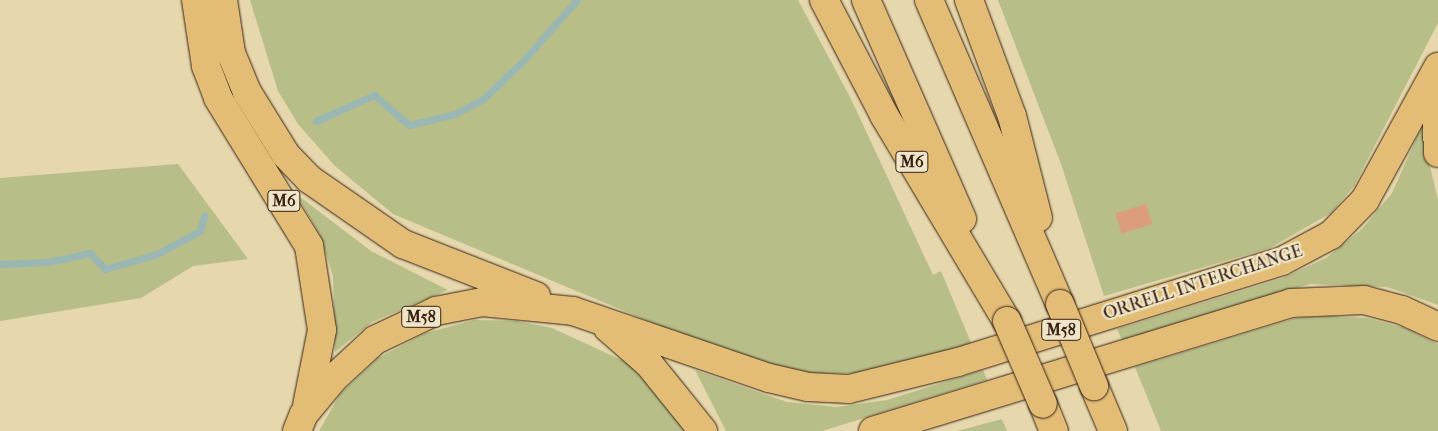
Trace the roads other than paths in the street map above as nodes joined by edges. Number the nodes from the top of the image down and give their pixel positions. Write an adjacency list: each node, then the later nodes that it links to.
1 (196, 0): 14 (highway, M6)
2 (223, 0): 10 (highway, M6)
3 (824, 0): 12 (highway, M6)
4 (866, 0): 12 (highway, M6)
5 (929, 0): 9 (highway)
6 (969, 0): 9 (highway)
7 (1437, 71): 8 (highway, ORRELL INTERCHANGE / M58); 11 (highway, ORRELL INTERCHANGE / M58)
8 (1438, 152)
9 (1060, 304): 18 (highway, bridge)
10 (574, 311): 11 (highway, ORRELL INTERCHANGE / M58); 14 (highway, ORRELL INTERCHANGE / M58)
11 (599, 321): 15 (highway, ORRELL INTERCHANGE / M58)
12 (1007, 321): 17 (highway, M6, bridge)
13 (1438, 327): 16 (highway, M58)
14 (301, 423)
15 (703, 431)
16 (873, 431)
17 (1054, 431)
18 (1113, 431)

